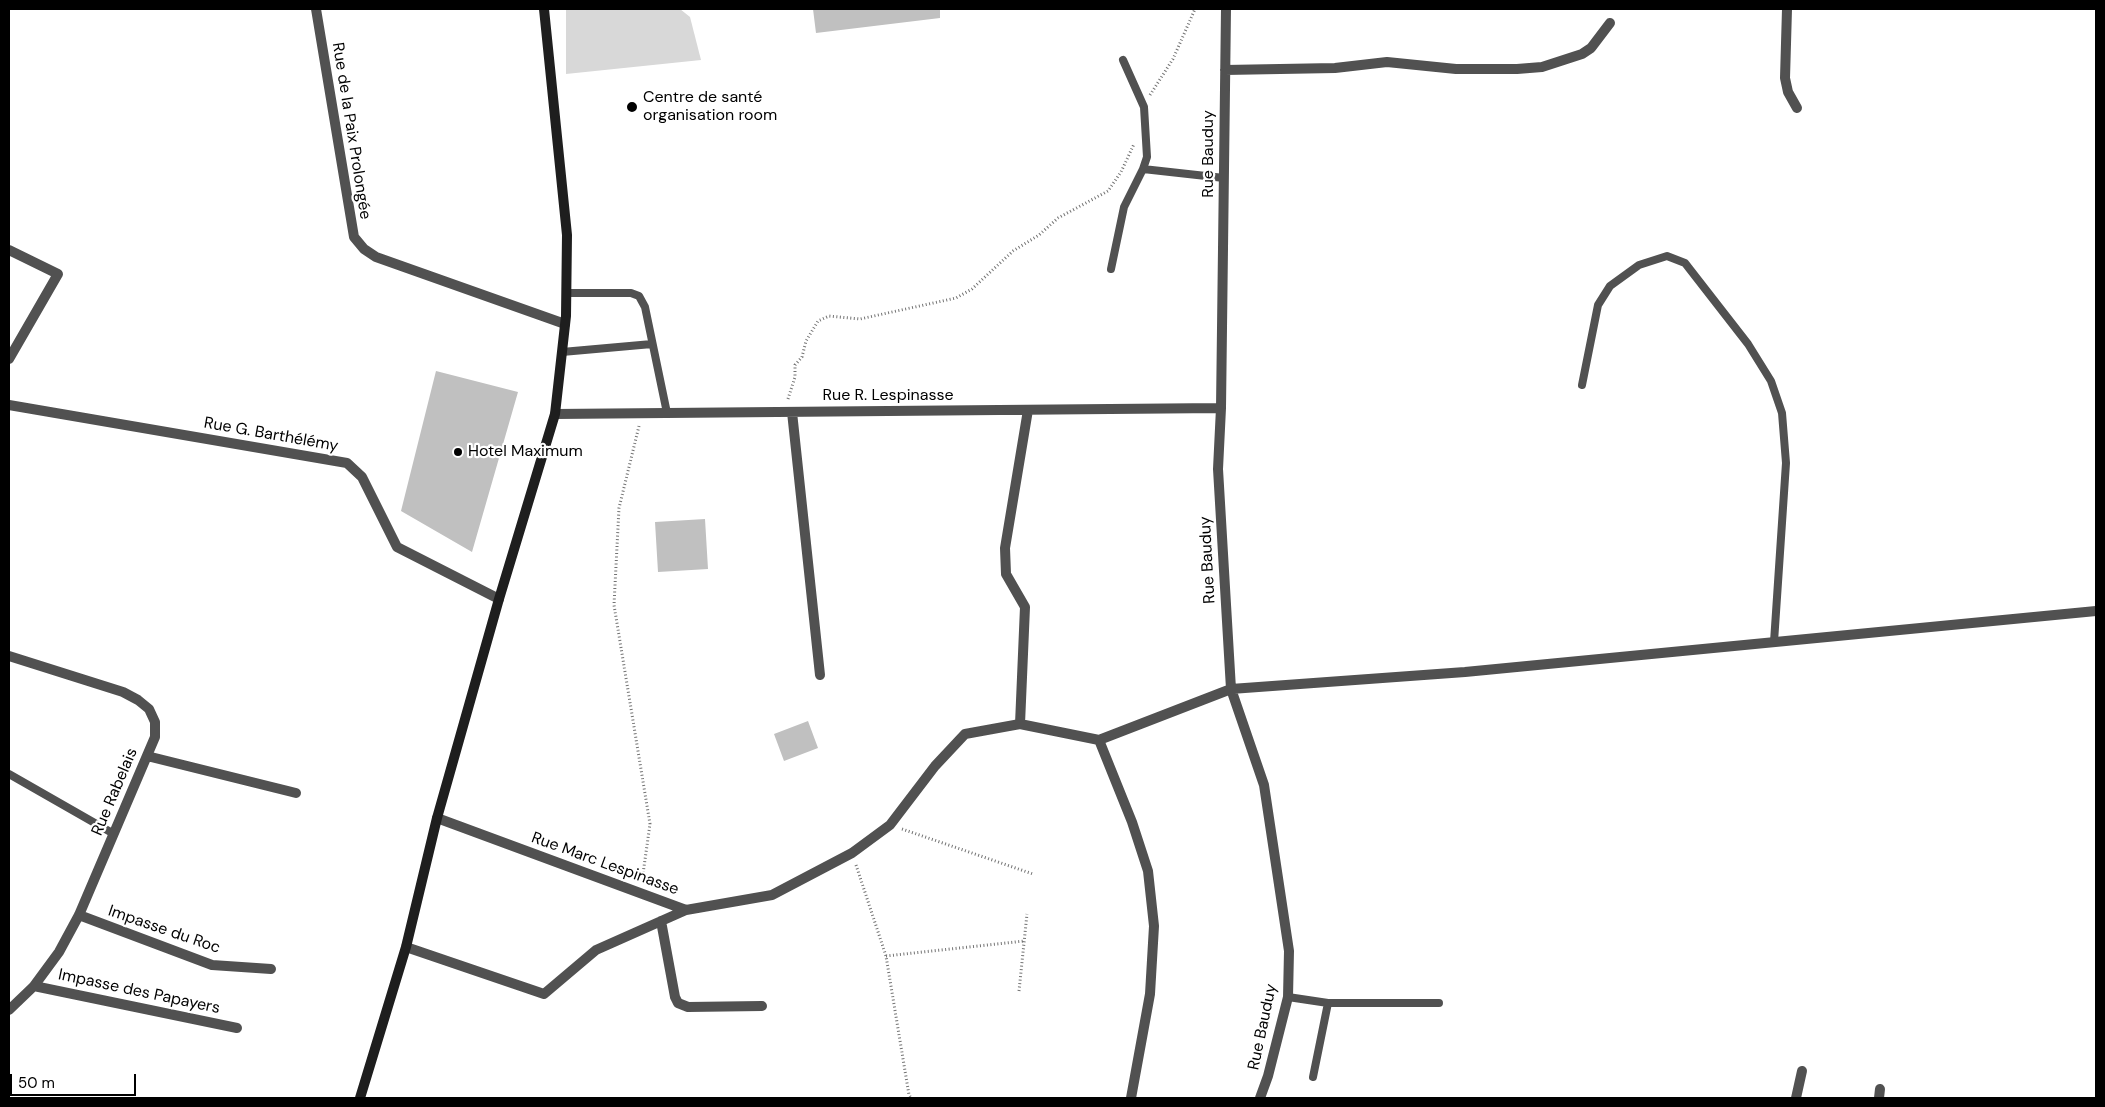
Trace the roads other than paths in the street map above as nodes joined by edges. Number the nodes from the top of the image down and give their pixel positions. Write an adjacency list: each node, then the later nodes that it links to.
1 (316, 9): 14 (street, Rue de la Paix Prolongée)
2 (544, 9): 13 (main road)
3 (1226, 9): 7 (street, Rue Bauduy)
4 (1787, 9): 8 (street)
5 (1610, 23): 7 (street)
6 (1122, 60): 9 (lane)
7 (1225, 70): 10 (street, Rue Bauduy)
8 (1797, 108)
9 (1143, 169): 10 (lane); 12 (lane)
10 (1224, 178): 20 (street, Rue Bauduy)
11 (9, 250): 17 (street)
12 (1111, 269)
13 (566, 293): 14 (main road); 15 (lane)
14 (565, 324): 16 (main road)
15 (652, 344): 16 (lane); 23 (lane)
16 (562, 352): 24 (main road)
17 (9, 359)
18 (1582, 385): 27 (lane)
19 (9, 405): 25 (street, Rue G. Barthélémy)
20 (1221, 408): 21 (street, Rue R. Lespinasse); 30 (street, Rue Bauduy)
21 (1028, 410): 22 (street, Rue R. Lespinasse); 31 (street)
22 (789, 412): 23 (street, Rue R. Lespinasse); 29 (street)
23 (666, 413): 24 (street, Rue R. Lespinasse)
24 (555, 414): 25 (main road)
25 (499, 599): 36 (main road)
26 (2096, 610): 27 (street)
27 (1774, 642): 30 (street)
28 (9, 656): 33 (street, Rue Rabelais)
29 (820, 675)
30 (1230, 689): 32 (street); 44 (street, Rue Bauduy)
31 (1020, 724): 32 (street, Rue Marc Lespinasse); 38 (street, Rue Marc Lespinasse)
32 (1099, 740): 53 (street)
33 (147, 756): 35 (street); 37 (street, Rue Rabelais)
34 (9, 774): 37 (lane)
35 (296, 793)
36 (437, 818): 38 (street, Rue Marc Lespinasse); 41 (main road)
37 (114, 834): 39 (street, Rue Rabelais)
38 (686, 910): 40 (street)
39 (79, 916): 42 (street, Impasse du Roc); 43 (street, Rue Rabelais)
40 (661, 921): 41 (street); 47 (street)
41 (406, 947): 52 (main road)
42 (271, 969)
43 (34, 986): 48 (street, Rue Rabelais); 49 (street, Impasse des Papayers)
44 (1288, 996): 45 (lane); 54 (street, Rue Bauduy)
45 (1328, 1003): 46 (lane); 51 (lane)
46 (1439, 1003)
47 (762, 1006)
48 (9, 1010)
49 (237, 1028)
50 (1802, 1071): 55 (street)
51 (1313, 1077)
52 (360, 1098)
53 (1131, 1098)
54 (1260, 1098)
55 (1796, 1098)

